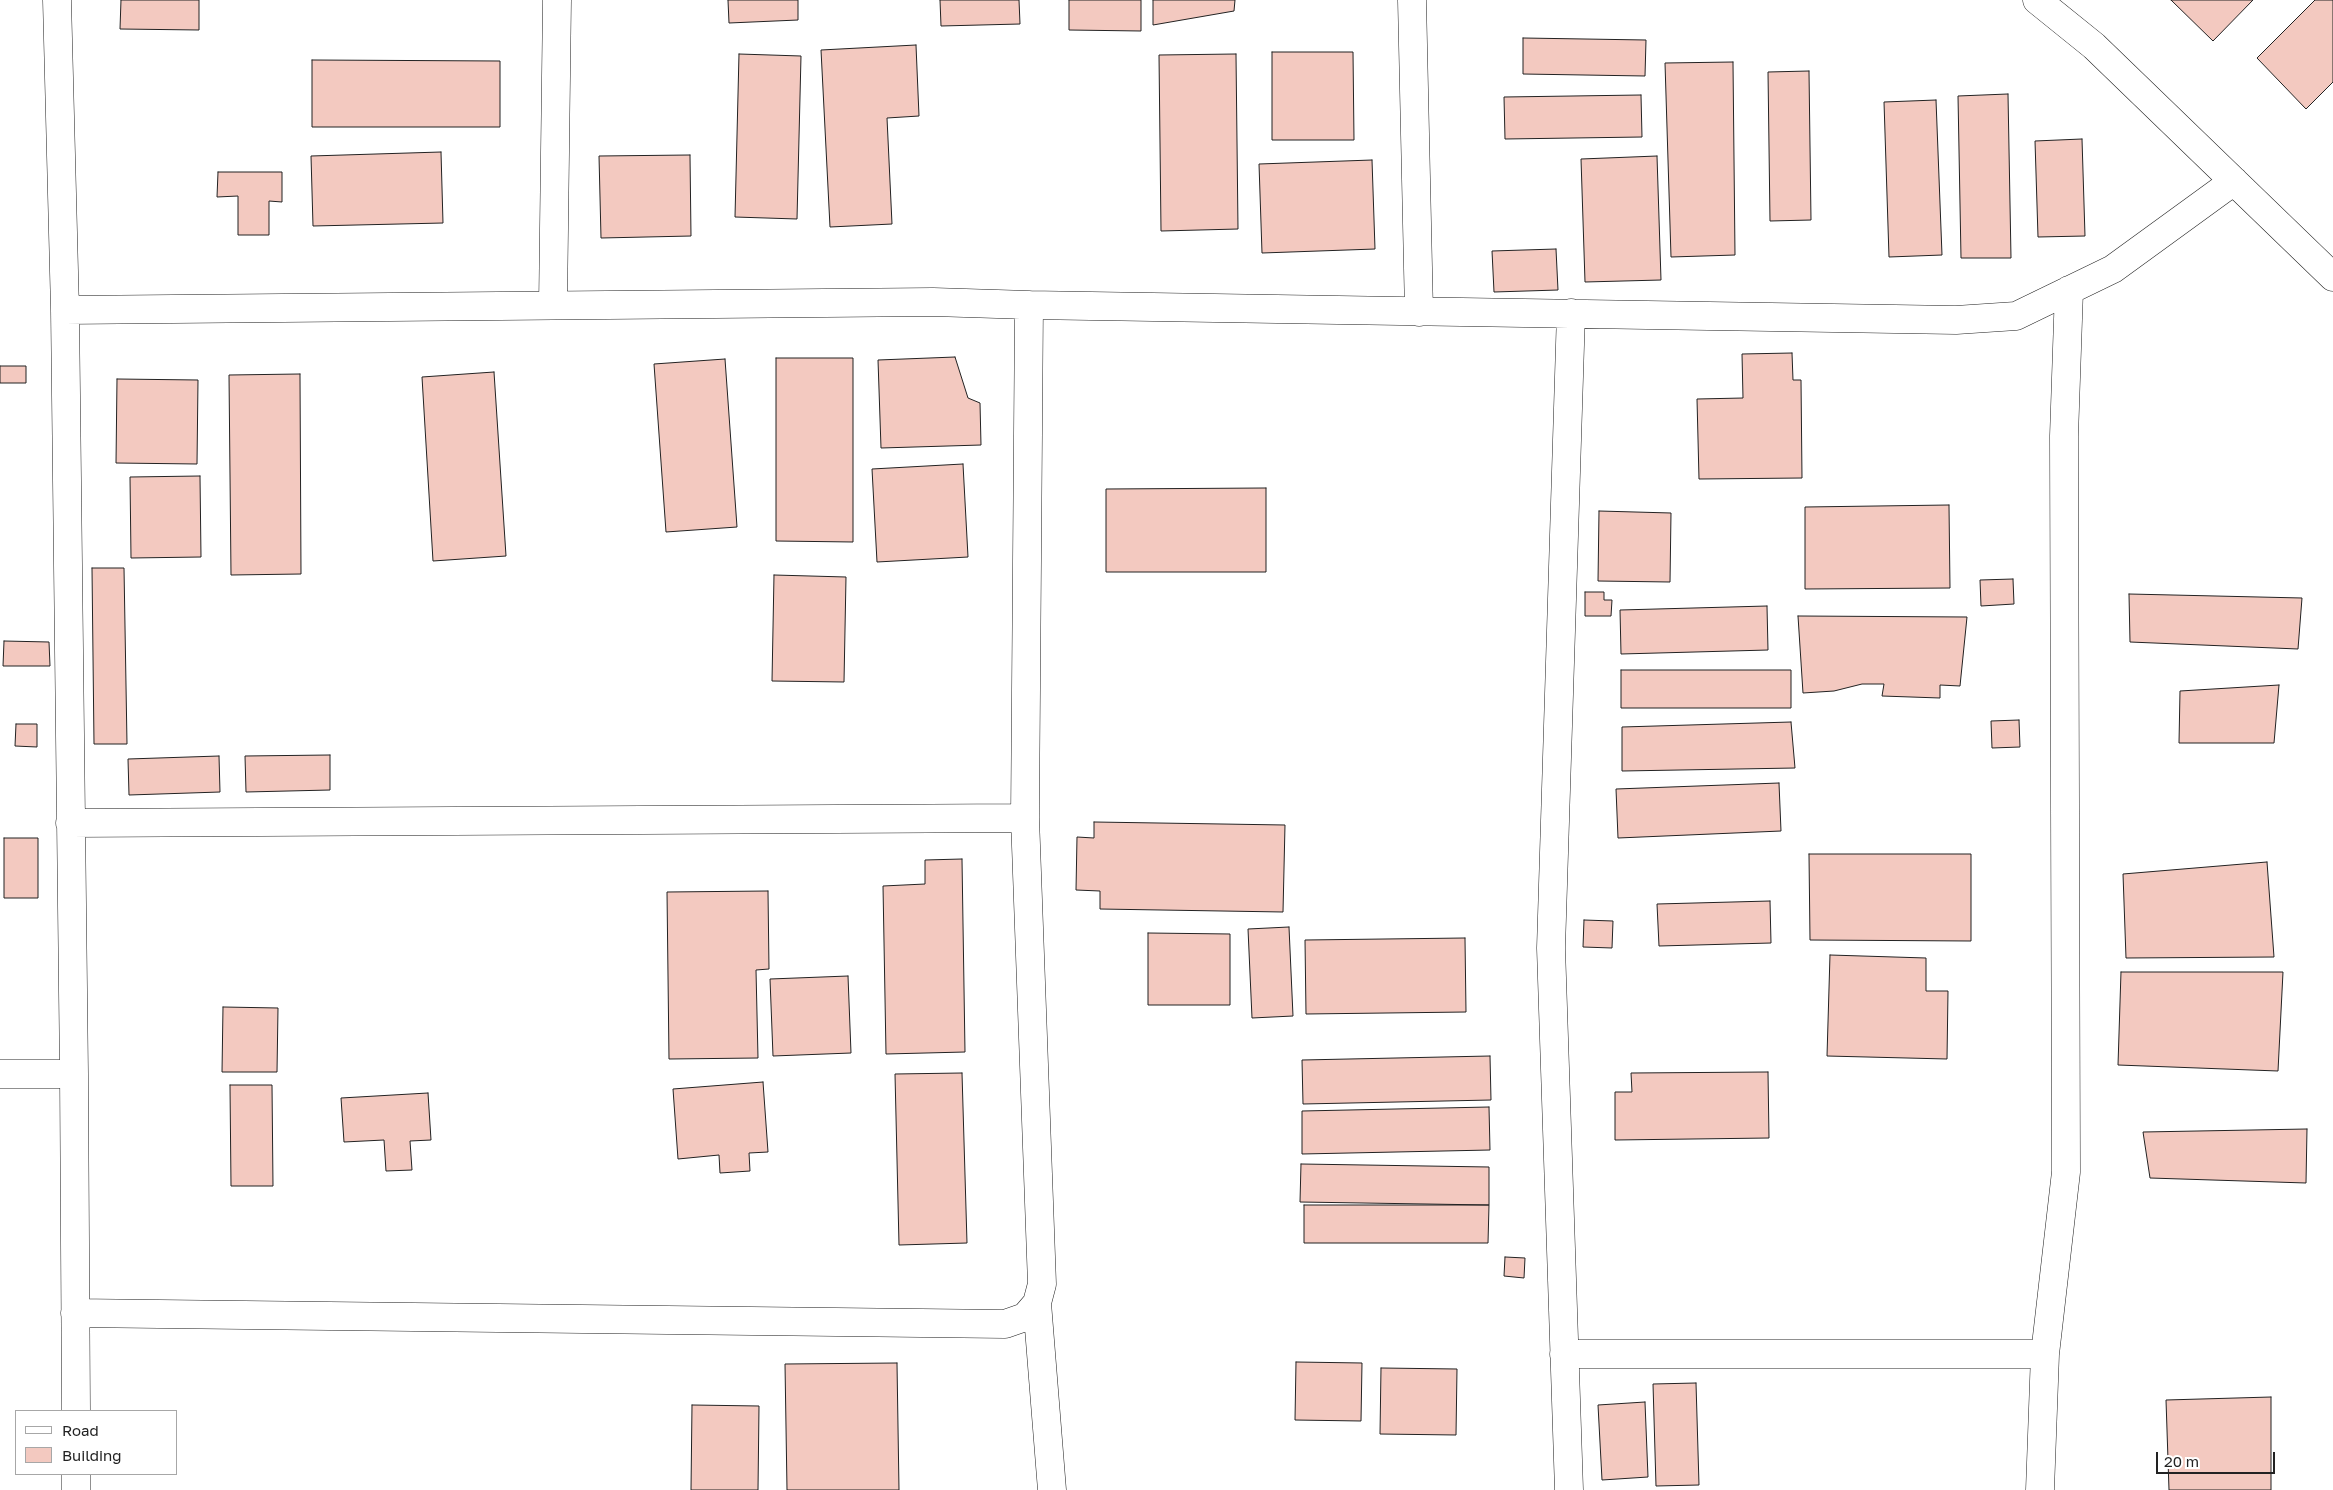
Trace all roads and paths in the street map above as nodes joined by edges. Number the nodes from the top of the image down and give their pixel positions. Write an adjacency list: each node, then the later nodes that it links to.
1 (57, 0): 10 (street)
2 (557, 0): 8 (street)
3 (1412, 0): 11 (street)
4 (2037, 0): 5 (street)
5 (2234, 181): 6 (street); 7 (street)
6 (2333, 277)
7 (2069, 290): 12 (street); 20 (street)
8 (553, 305): 9 (street); 10 (street)
9 (1029, 305): 11 (street); 13 (street)
10 (65, 310): 14 (street)
11 (1419, 312): 12 (street)
12 (1571, 313): 19 (street)
13 (1025, 818): 14 (street); 17 (street)
14 (70, 822): 16 (street)
15 (0, 1074): 16 (street)
16 (74, 1074): 18 (street)
17 (1037, 1303): 18 (street); 24 (street)
18 (76, 1313): 21 (street)
19 (1564, 1354): 20 (street); 25 (street)
20 (2045, 1354): 26 (street)
21 (76, 1410)
22 (76, 1475): 23 (street)
23 (76, 1490)
24 (1052, 1490)
25 (1570, 1490)
26 (2040, 1490)

